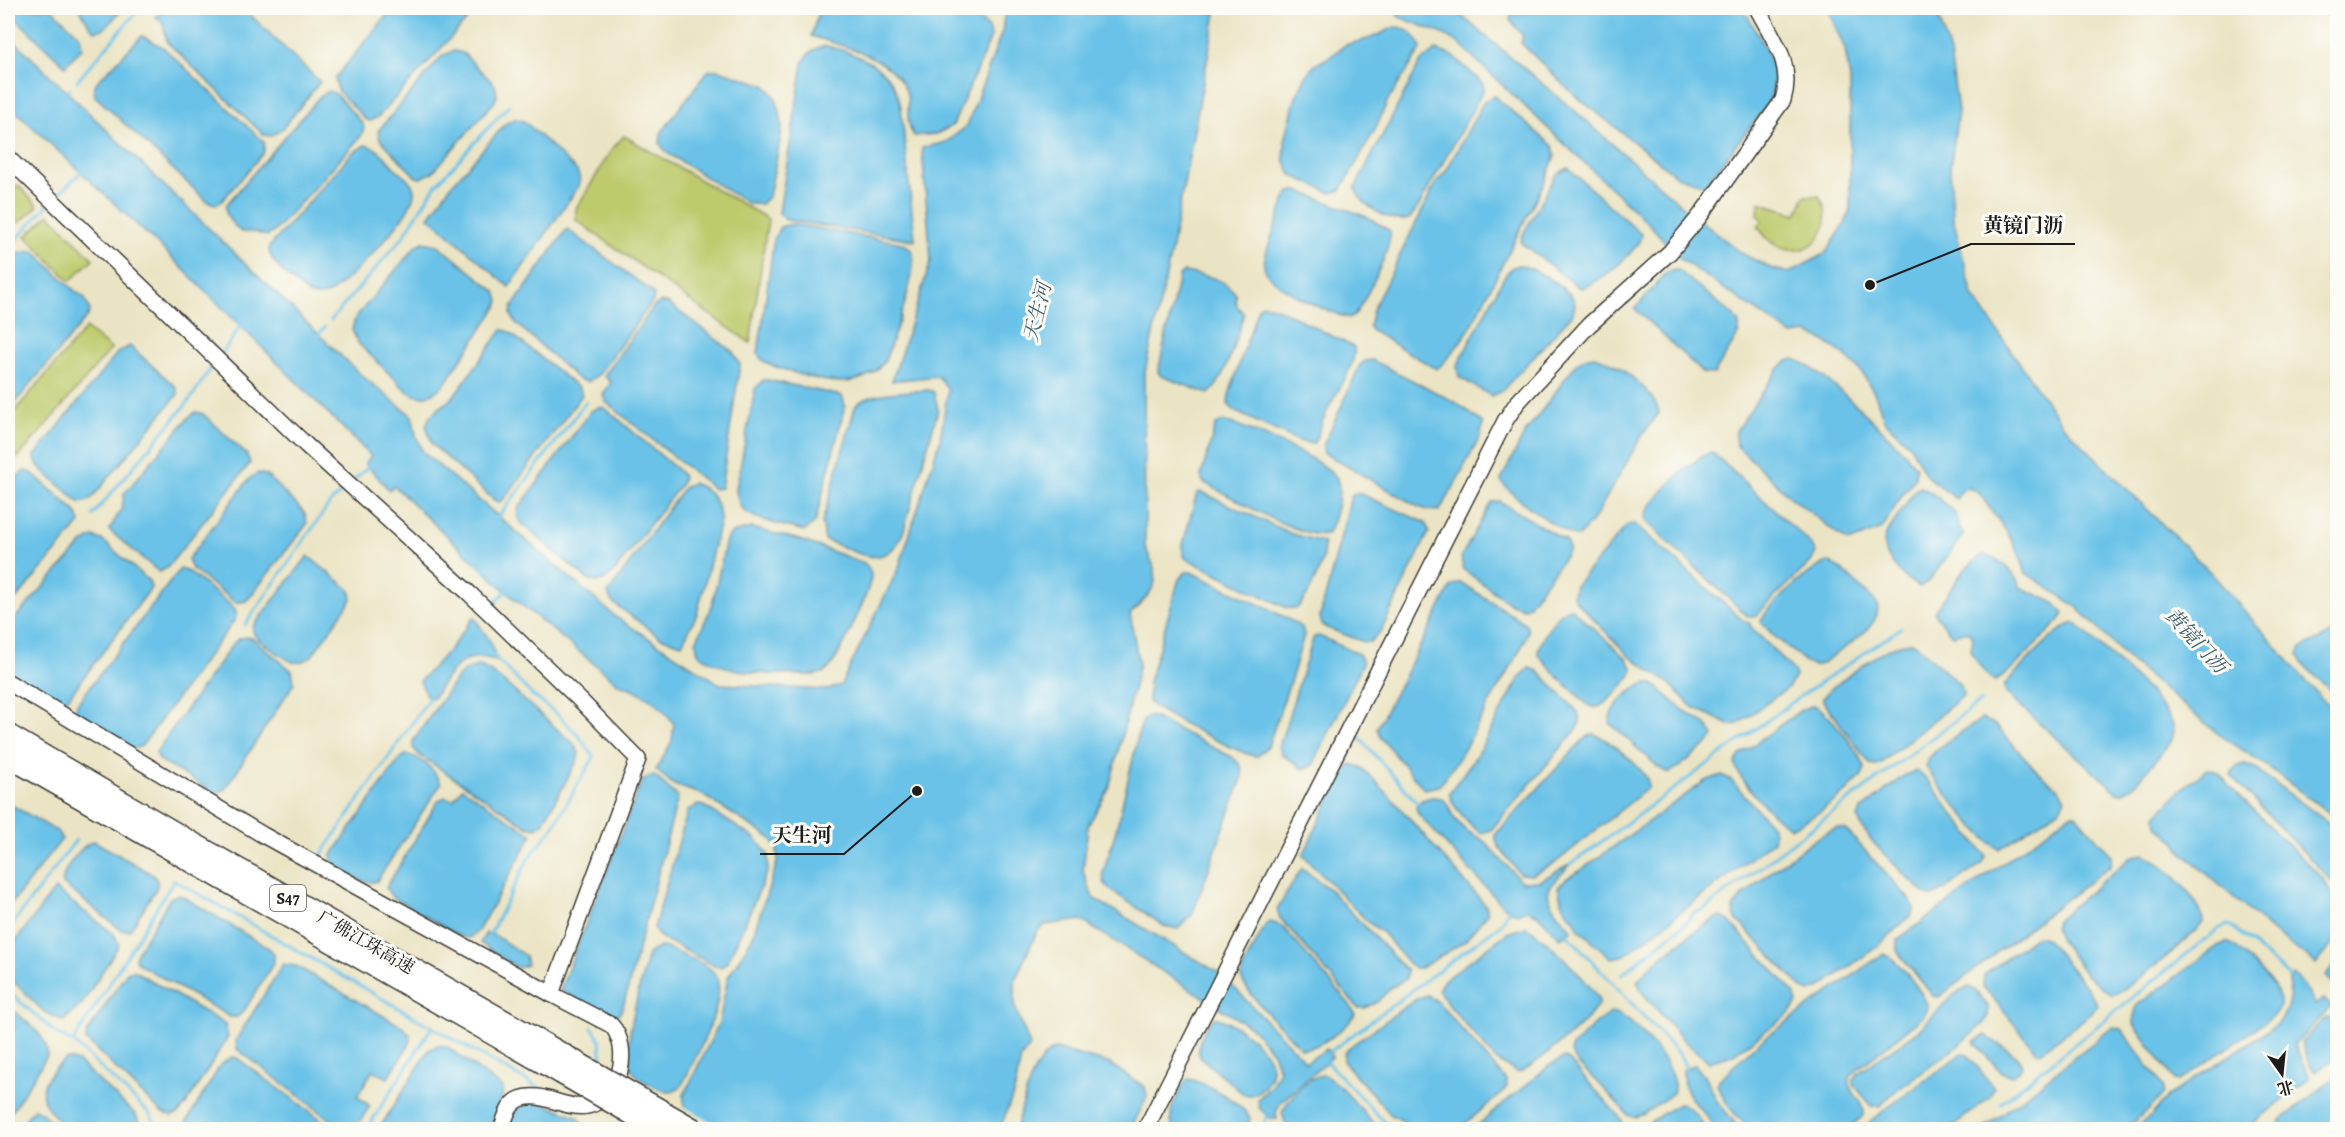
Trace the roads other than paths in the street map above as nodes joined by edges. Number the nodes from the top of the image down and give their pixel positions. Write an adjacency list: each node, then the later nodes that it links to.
1 (1757, 8): 11 (street)
2 (8, 158): 6 (street)
3 (8, 682): 6 (street)
4 (8, 735): 7 (highway, 广佛江珠高速 / S47)
5 (8, 756): 7 (highway, 广佛江珠高速 / S47)
6 (551, 994): 8 (street)
7 (565, 1065): 9 (highway, 广佛江珠高速 / S47, bridge); 10 (highway, 广佛江珠高速 / S47, bridge)
8 (501, 1130)
9 (660, 1130)
10 (695, 1130)
11 (1144, 1130)

